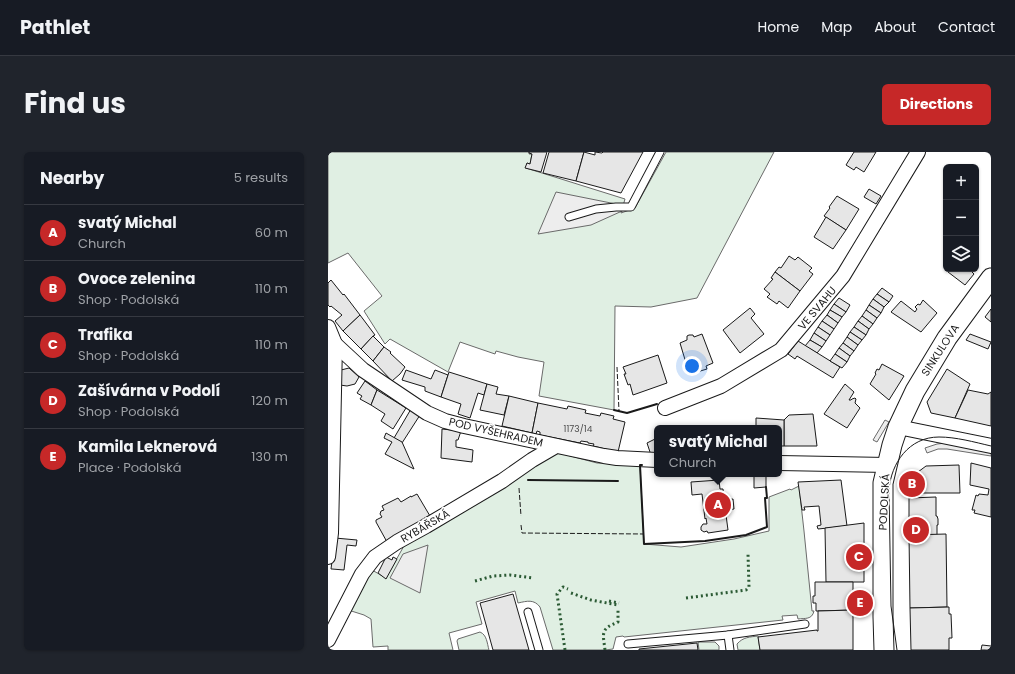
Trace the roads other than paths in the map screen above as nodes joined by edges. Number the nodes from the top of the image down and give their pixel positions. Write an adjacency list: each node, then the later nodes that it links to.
1 (660, 152): 3 (lane)
2 (918, 152): 7 (street, VE SVAHU)
3 (569, 217)
4 (991, 278): 8 (street, SINKULOVA)
5 (328, 328): 6 (street)
6 (335, 344): 9 (street, POD VYŠEHRADEM); 14 (street)
7 (665, 408)
8 (898, 427): 10 (street); 13 (street, PODOLSKÁ)
9 (556, 446): 11 (street, POD VYŠEHRADEM); 18 (street, RYBÁŘSKÁ)
10 (991, 446)
11 (654, 460)
12 (782, 464): 13 (street)
13 (887, 465): 22 (street, PODOLSKÁ)
14 (328, 558)
15 (528, 612): 20 (lane)
16 (805, 624): 17 (lane)
17 (728, 635): 19 (lane); 21 (lane)
18 (328, 640)
19 (628, 644)
20 (539, 650)
21 (730, 650)
22 (884, 650)

